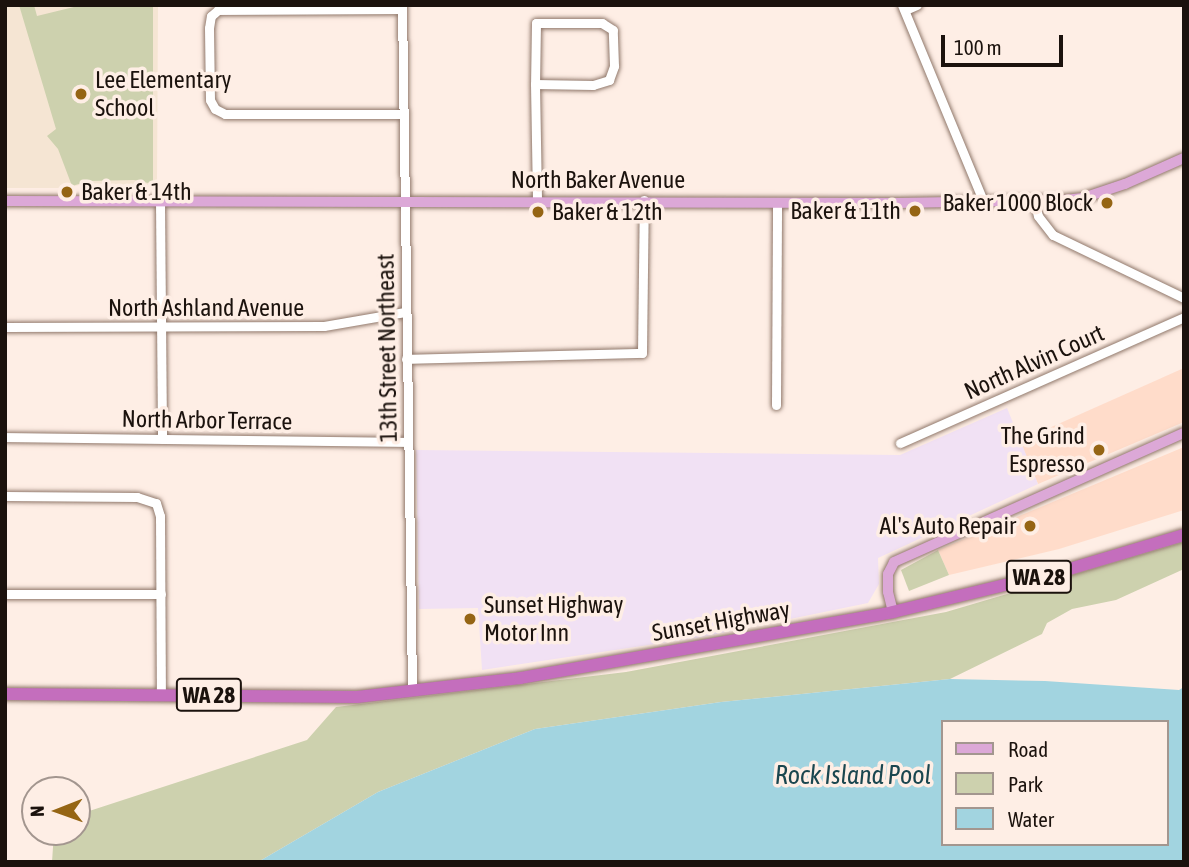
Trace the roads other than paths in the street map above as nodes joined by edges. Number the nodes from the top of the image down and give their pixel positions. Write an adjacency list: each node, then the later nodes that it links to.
1 (917, 5): 3 (street)
2 (402, 7): 5 (street, 13th Street Northeast); 5 (street)
3 (903, 8): 10 (street)
4 (535, 84): 4 (street); 13 (street)
5 (402, 114): 12 (street, 13th Street Northeast)
6 (1184, 158): 8 (main road, North Baker Avenue)
7 (644, 200): 13 (main road, North Baker Avenue); 14 (main road, North Baker Avenue); 20 (street)
8 (1034, 200): 10 (main road, North Baker Avenue); 15 (street)
9 (5, 201): 11 (main road, North Baker Avenue)
10 (983, 201): 14 (main road, North Baker Avenue)
11 (160, 202): 12 (main road, North Baker Avenue); 19 (street)
12 (403, 202): 13 (main road, North Baker Avenue); 16 (street, 13th Street Northeast)
13 (537, 202)
14 (777, 202): 21 (street)
15 (1184, 298)
16 (405, 312): 19 (street, North Ashland Avenue); 20 (street, 13th Street Northeast)
17 (1184, 317): 26 (street, North Alvin Court)
18 (5, 327): 19 (street, North Ashland Avenue)
19 (162, 328): 24 (street)
20 (406, 359): 25 (street, 13th Street Northeast)
21 (776, 405)
22 (1184, 433): 31 (main road)
23 (5, 437): 24 (street, North Arbor Terrace)
24 (162, 439): 25 (street, North Arbor Terrace)
25 (408, 442): 32 (street, 13th Street Northeast)
26 (900, 443)
27 (5, 496): 30 (street)
28 (1184, 535): 31 (highway, Sunset Highway / WA 28)
29 (5, 594): 30 (street)
30 (161, 594): 34 (street)
31 (893, 612): 32 (highway, Sunset Highway / WA 28)
32 (412, 690): 34 (highway, Sunset Highway / WA 28)
33 (5, 694): 34 (highway, Sunset Highway / WA 28)
34 (160, 695)

